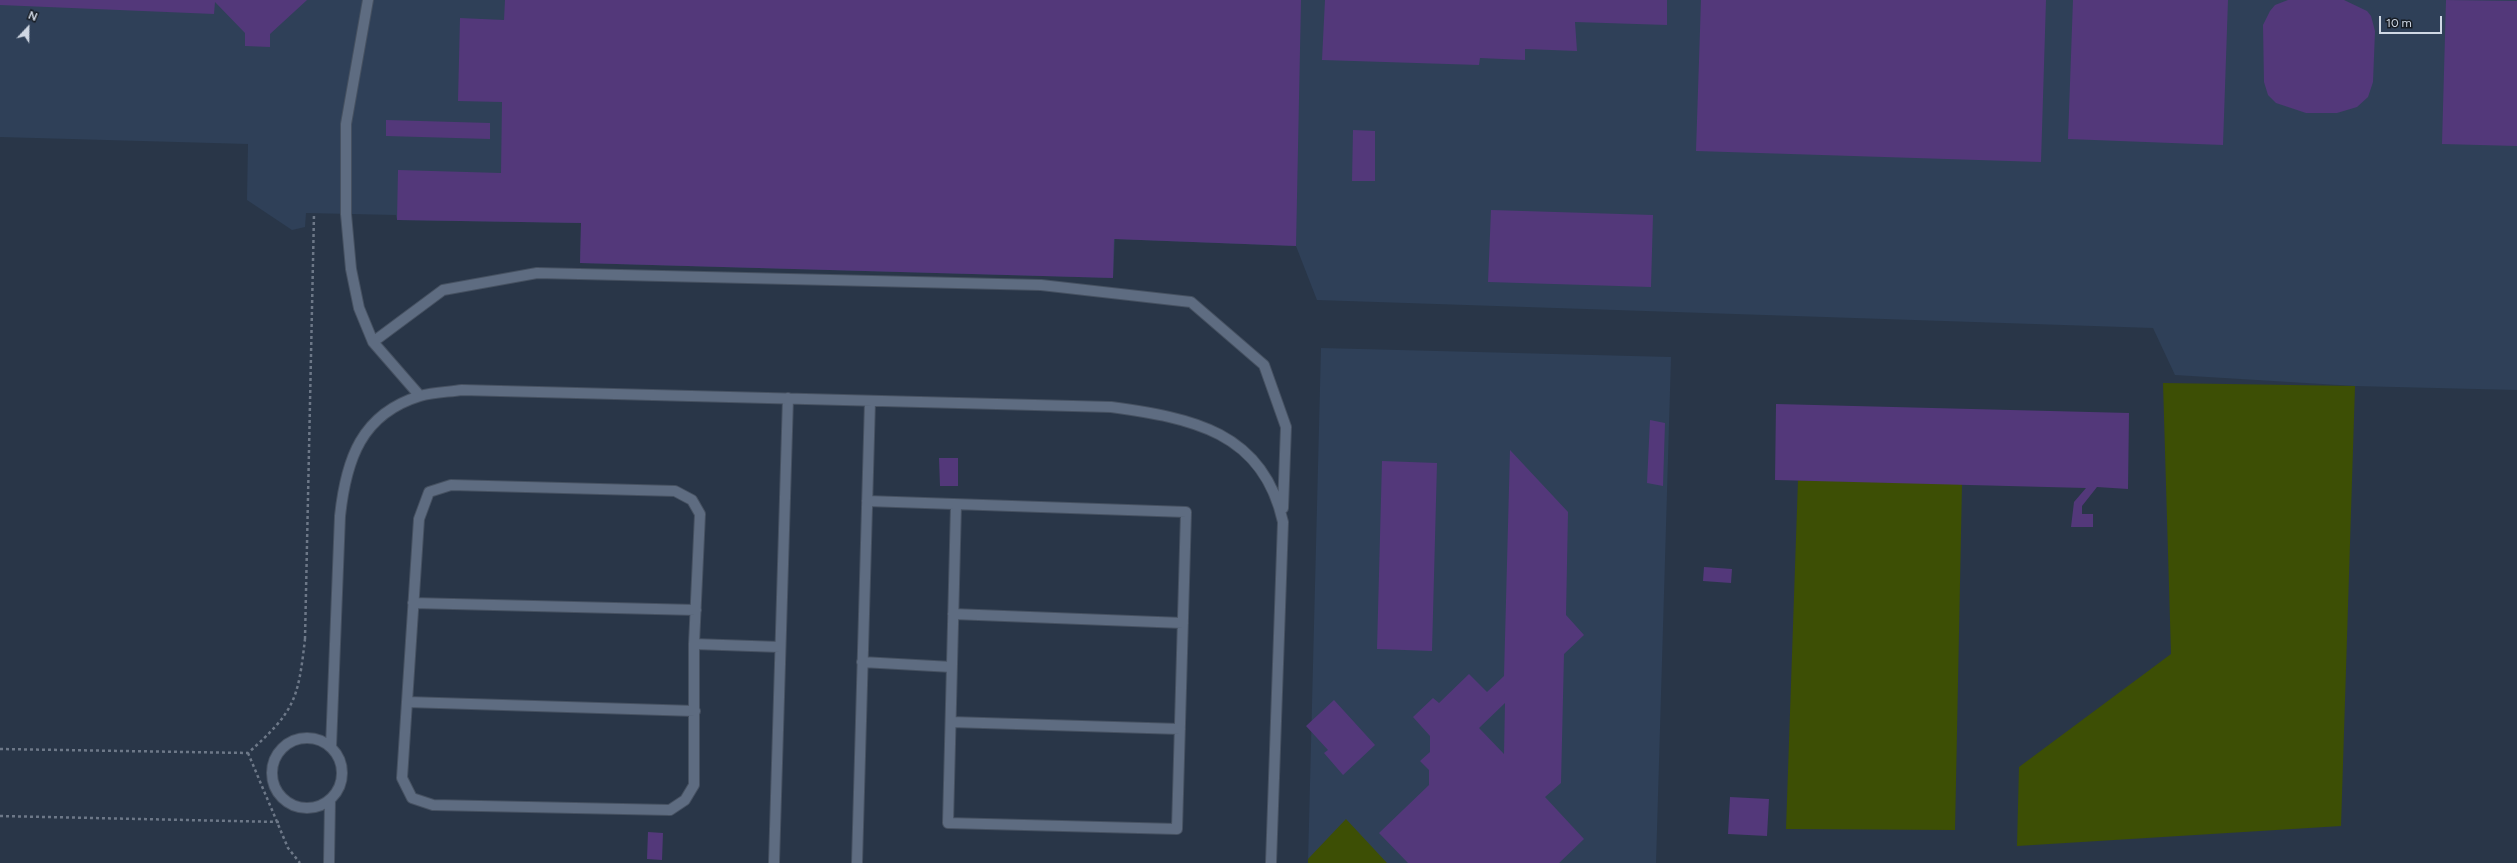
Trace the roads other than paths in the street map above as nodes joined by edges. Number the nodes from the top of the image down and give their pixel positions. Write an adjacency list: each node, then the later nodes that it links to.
1 (368, 0): 2 (lane)
2 (373, 342): 3 (lane); 8 (lane)
3 (420, 396): 4 (lane); 21 (lane)
4 (788, 398): 5 (lane); 14 (lane)
5 (870, 401): 6 (lane); 8 (lane)
6 (867, 501): 7 (lane); 15 (lane)
7 (956, 505): 11 (lane); 12 (lane)
8 (1283, 522): 26 (lane)
9 (413, 604): 10 (lane); 10 (lane); 17 (lane)
10 (696, 610): 13 (lane)
11 (953, 614): 12 (lane); 16 (lane)
12 (1183, 623): 20 (lane)
13 (694, 644): 14 (lane); 18 (lane)
14 (780, 647): 24 (lane)
15 (862, 662): 16 (lane); 25 (lane)
16 (952, 667): 19 (lane)
17 (407, 702): 18 (lane); 18 (lane)
18 (695, 711)
19 (951, 722): 20 (lane); 20 (lane)
20 (1180, 729)
21 (331, 747): 22 (lane); 22 (lane)
22 (330, 800): 23 (lane)
23 (329, 863)
24 (774, 863)
25 (857, 863)
26 (1271, 863)

